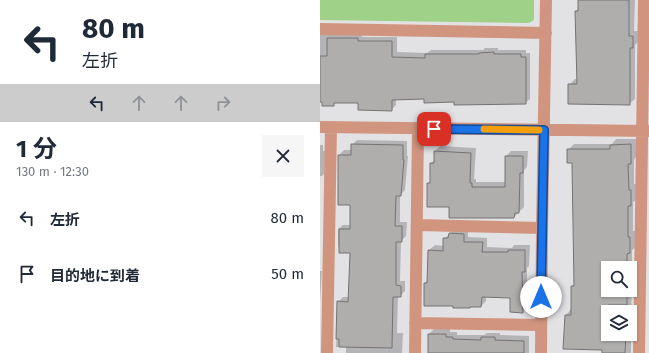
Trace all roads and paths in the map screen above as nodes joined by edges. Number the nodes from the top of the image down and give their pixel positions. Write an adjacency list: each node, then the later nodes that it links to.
1 (546, 0): 4 (street)
2 (644, 0): 8 (street)
3 (320, 29): 4 (street)
4 (546, 33): 7 (street)
5 (325, 127): 6 (street); 13 (street)
6 (418, 129): 7 (street); 9 (street)
7 (544, 130): 8 (street); 10 (street)
8 (646, 131): 16 (street)
9 (417, 225): 10 (street); 11 (street)
10 (542, 228): 12 (street)
11 (415, 323): 12 (street); 14 (street)
12 (541, 325): 15 (street)
13 (327, 353)
14 (415, 353)
15 (541, 353)
16 (639, 353)

